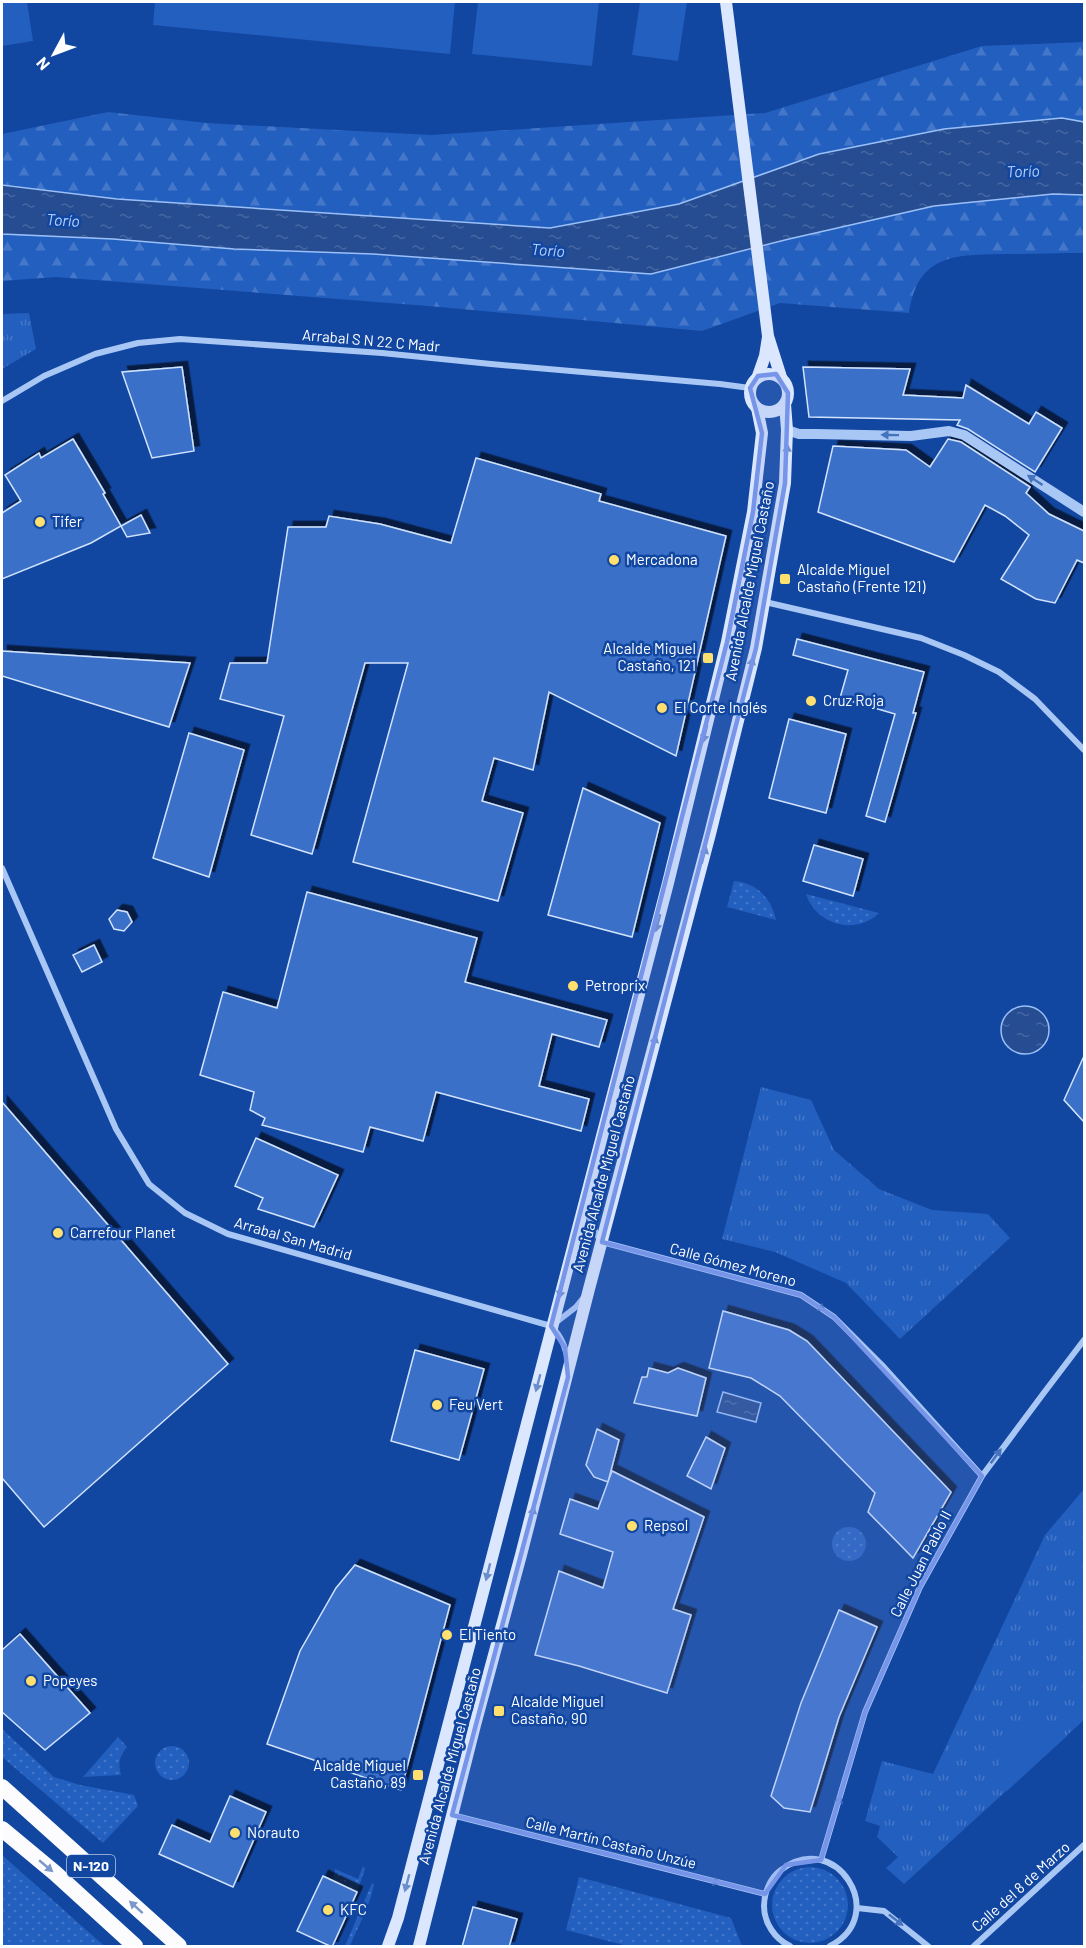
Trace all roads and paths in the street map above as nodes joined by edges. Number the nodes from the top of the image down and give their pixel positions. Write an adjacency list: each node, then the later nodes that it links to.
1 (726, 2): 2 (main road)
2 (768, 336): 3 (main road); 4 (main road)
3 (758, 376): 4 (main road); 5 (main road)
4 (781, 377): 7 (main road)
5 (750, 388): 6 (street, Arrabal S N 22 C Madr); 8 (main road)
6 (2, 401)
7 (784, 404): 8 (main road); 9 (main road, Avenida Alcalde Miguel Castaño)
8 (757, 408): 14 (main road, Avenida Alcalde Miguel Castaño, one-way to 14)
9 (787, 430): 10 (street, one-way to 9); 11 (main road, Avenida Alcalde Miguel Castaño, one-way to 9)
10 (1084, 512)
11 (765, 602): 12 (street); 15 (main road, Avenida Alcalde Miguel Castaño, one-way to 11)
12 (1084, 750)
13 (2, 868): 17 (street, Arrabal San Madrid)
14 (587, 1193): 15 (street); 17 (main road, Avenida Alcalde Miguel Castaño, one-way to 17)
15 (602, 1242): 16 (main road, Avenida Alcalde Miguel Castaño); 20 (street, Calle Gómez Moreno, one-way to 20)
16 (589, 1289): 17 (street); 19 (main road, Avenida Alcalde Miguel Castaño)
17 (551, 1326): 19 (street); 30 (main road, Avenida Alcalde Miguel Castaño, one-way to 30)
18 (1084, 1340): 20 (street, Calle Juan Pablo II, one-way to 18)
19 (570, 1368): 22 (main road, Avenida Alcalde Miguel Castaño, one-way to 19)
20 (982, 1476): 25 (street, Calle Juan Pablo II, one-way to 20)
21 (2, 1787): 29 (highway, N-120, one-way to 21)
22 (452, 1815): 26 (street, Calle Martín Castaño Unzúe, one-way to 26); 31 (main road, Avenida Alcalde Miguel Castaño)
23 (2, 1829): 28 (highway, N-120, one-way to 28)
24 (1084, 1845): 35 (street, Calle del 8 de Marzo)
25 (821, 1860): 26 (street); 27 (street)
26 (765, 1894): 32 (street)
27 (857, 1908): 33 (street); 34 (street, one-way to 34)
28 (135, 1947)
29 (179, 1947)
30 (388, 1947)
31 (419, 1947)
32 (790, 1947)
33 (830, 1947)
34 (928, 1947)
35 (974, 1947)

